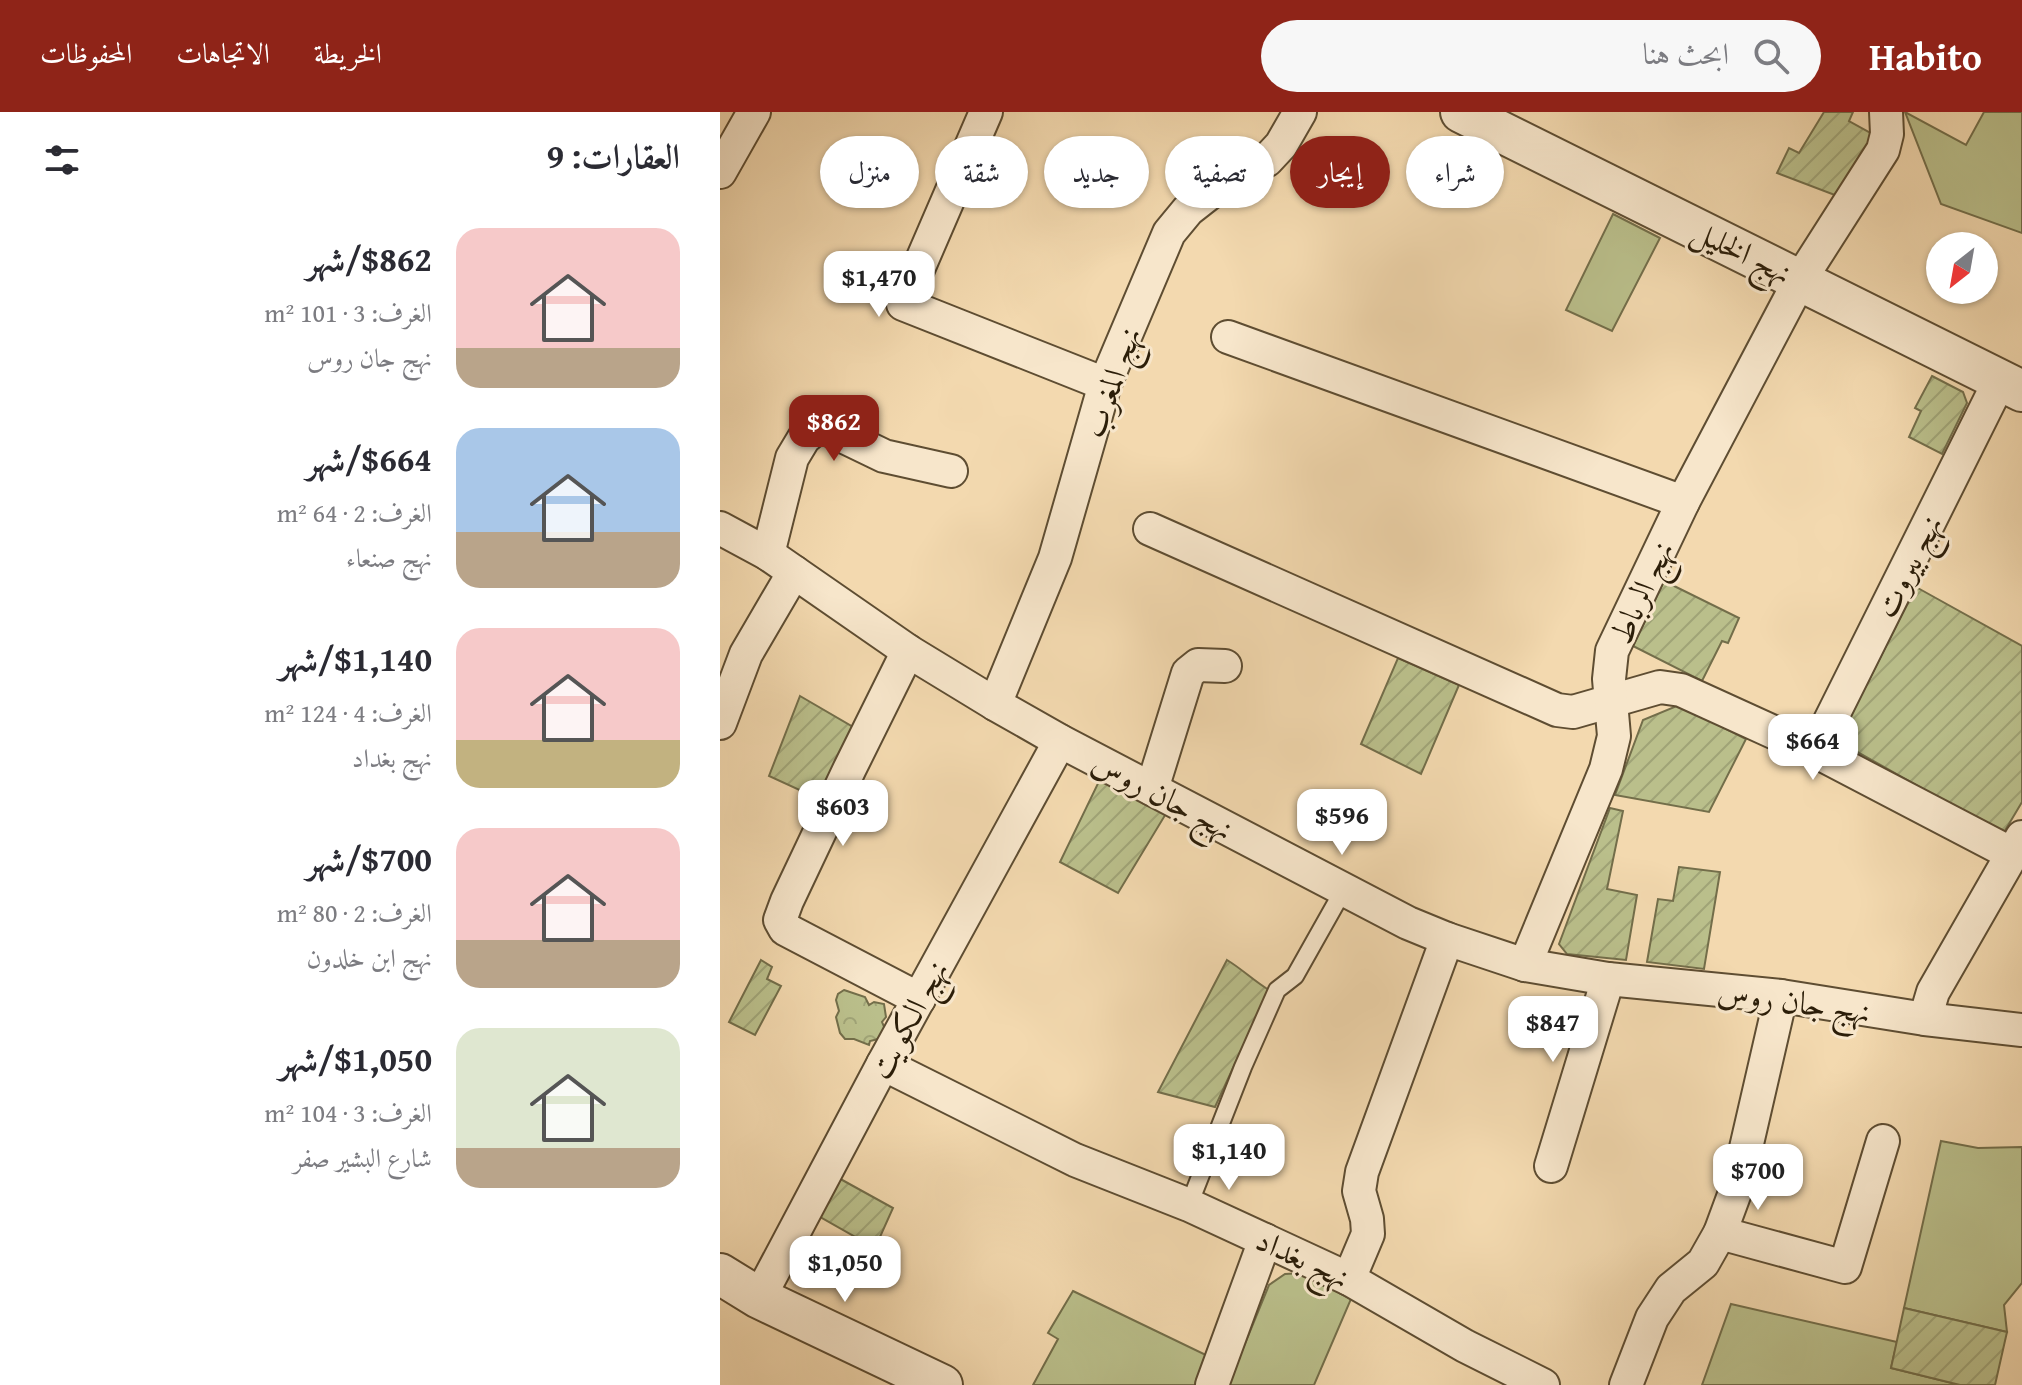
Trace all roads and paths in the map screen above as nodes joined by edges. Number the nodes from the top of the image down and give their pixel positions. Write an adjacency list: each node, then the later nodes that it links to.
1 (754, 112): 6 (street)
2 (986, 112): 9 (street)
3 (1300, 112): 9 (street, نهج المغرب)
4 (1461, 112): 7 (street, نهج الخليل)
5 (1886, 112): 7 (street, نهج الرباط)
6 (720, 172)
7 (1800, 280): 10 (street, نهج الخليل); 12 (street, نهج الرباط)
8 (1228, 337): 12 (street)
9 (1105, 384): 19 (street, نهج المغرب)
10 (2011, 385): 22 (street, نهج بيروت)
11 (951, 471): 15 (street)
12 (1683, 502): 18 (street, نهج الرباط)
13 (720, 528): 15 (street, نهج جان روس)
14 (1150, 529): 18 (street)
15 (781, 563): 16 (street, نهج جان روس); 20 (street)
16 (908, 651): 19 (street, نهج جان روس); 30 (street)
17 (1225, 666): 23 (street)
18 (1611, 701): 22 (street); 27 (street, نهج الرباط)
19 (995, 704): 21 (street, نهج جان روس)
20 (720, 723)
21 (1060, 741): 23 (street, نهج جان روس); 30 (street, نهج الكويت)
22 (1815, 751): 24 (street)
23 (1152, 789): 25 (street, نهج جان روس)
24 (2017, 845): 31 (street)
25 (1344, 889): 26 (street, نهج جان روس); 36 (lane)
26 (1447, 939): 27 (street, نهج جان روس); 40 (street)
27 (1525, 965): 28 (street, نهج جان روس)
28 (1608, 979): 29 (street, نهج جان روس); 35 (street)
29 (1781, 996): 31 (street, نهج جان روس); 37 (street)
30 (919, 999): 33 (street, نهج الكويت)
31 (1925, 1019): 32 (street, نهج جان روس)
32 (2022, 1030)
33 (883, 1064): 36 (street, نهج بغداد); 41 (street, نهج الكويت)
34 (1883, 1141): 37 (street)
35 (1551, 1166)
36 (1189, 1205): 38 (street, نهج بغداد)
37 (1720, 1233): 45 (street)
38 (1265, 1240): 40 (street, نهج بغداد); 43 (street)
39 (720, 1274): 41 (street)
40 (1349, 1279): 44 (street, نهج بغداد)
41 (759, 1298): 42 (street)
42 (942, 1385)
43 (1212, 1385)
44 (1543, 1385)
45 (1626, 1385)

